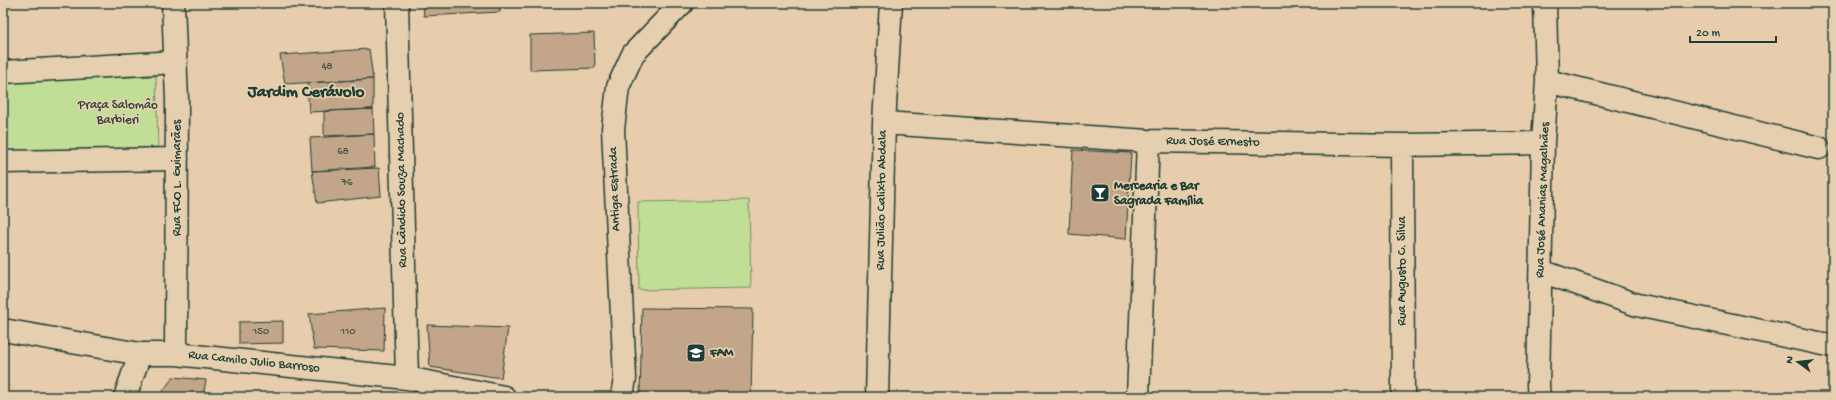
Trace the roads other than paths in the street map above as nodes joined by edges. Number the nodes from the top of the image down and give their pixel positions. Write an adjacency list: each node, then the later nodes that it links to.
1 (173, 3): 6 (street, Rua FCO L. Guimarães)
2 (397, 3): 21 (street, Rua Cândido Souza Machado)
3 (682, 3): 24 (street, Antiga Estrada)
4 (891, 3): 9 (street, Rua Julião Calixto Abdala)
5 (1545, 3): 8 (street, Rua José Ananias Magalhães)
6 (176, 62): 7 (street); 14 (street, Rua FCO L. Guimarães)
7 (3, 72)
8 (1548, 81): 11 (street, Rua José Ananias Magalhães); 13 (street)
9 (884, 123): 10 (street, Rua José Ernesto); 25 (street, Rua Julião Calixto Abdala)
10 (1148, 141): 12 (street, Rua José Ernesto); 26 (street)
11 (1543, 143): 12 (street, Rua José Ernesto); 16 (street, Rua José Ananias Magalhães)
12 (1402, 145): 27 (street, Rua Augusto C. Silva)
13 (1819, 148)
14 (177, 159): 15 (street); 20 (street, Rua FCO L. Guimarães)
15 (3, 162)
16 (1541, 271): 18 (street); 28 (street, Rua José Ananias Magalhães)
17 (3, 330): 19 (street, Rua Camilo Julio Barroso)
18 (1833, 346)
19 (140, 354): 20 (street, Rua Camilo Julio Barroso); 22 (street)
20 (176, 354): 21 (street, Rua Camilo Julio Barroso)
21 (407, 378): 23 (street, Rua Camilo Julio Barroso)
22 (125, 397)
23 (504, 397)
24 (622, 397)
25 (877, 397)
26 (1138, 397)
27 (1403, 397)
28 (1539, 397)

